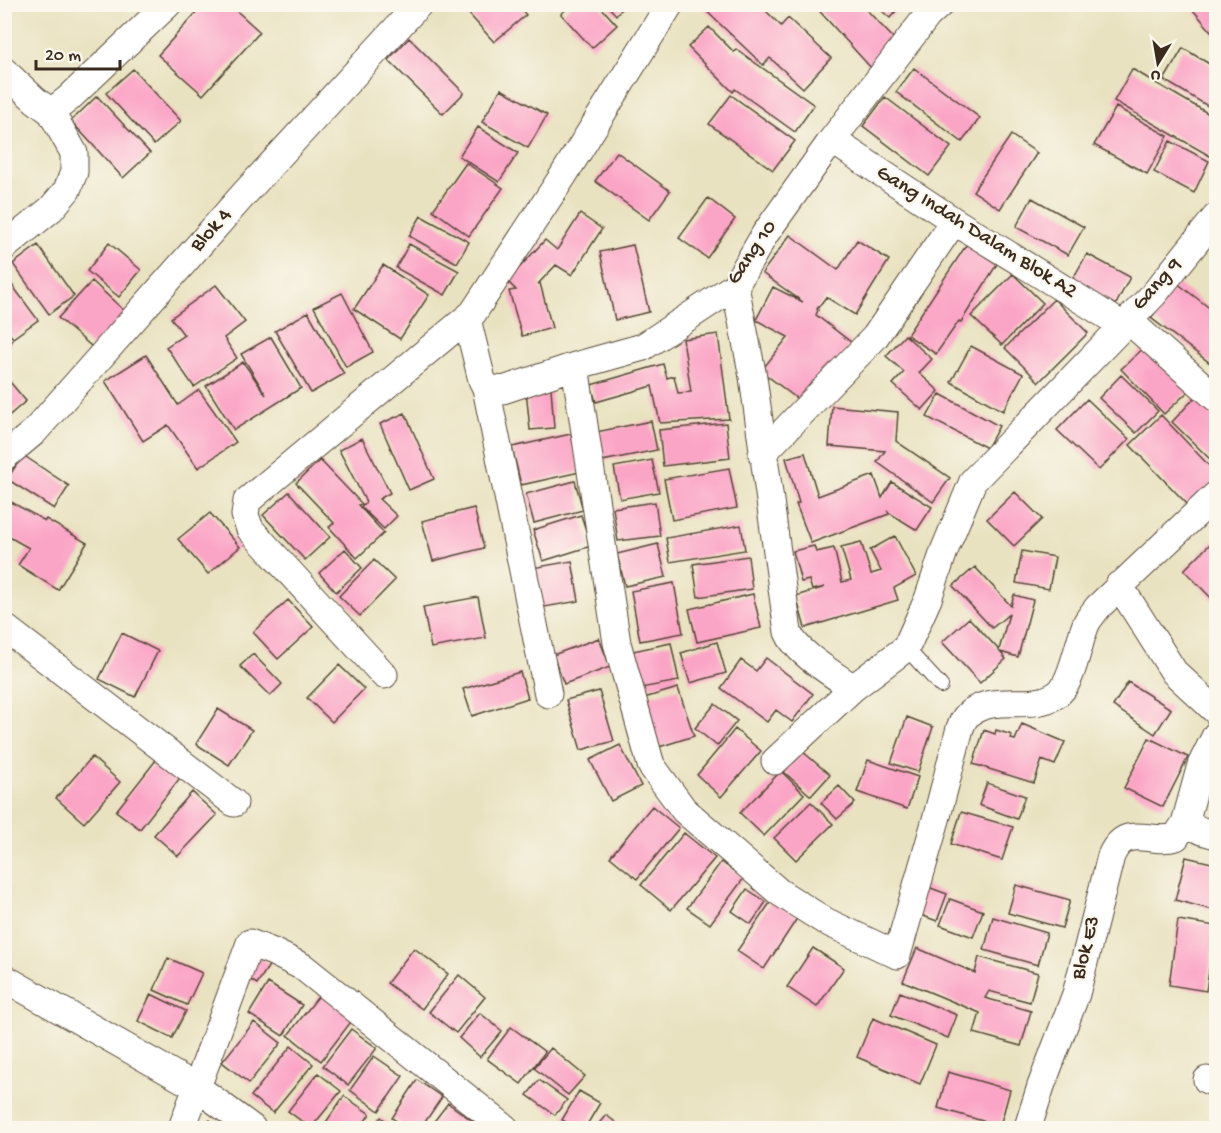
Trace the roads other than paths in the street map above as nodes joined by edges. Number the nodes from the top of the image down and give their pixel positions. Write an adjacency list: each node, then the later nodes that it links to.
1 (168, 4): 6 (street)
2 (419, 4): 18 (street, Blok 4)
3 (670, 4): 12 (street)
4 (940, 4): 7 (street, Gang 10)
5 (4, 71): 6 (street)
6 (51, 112): 10 (street)
7 (831, 140): 9 (street, Gang Indah Dalam Blok A2); 11 (street, Gang 10)
8 (1216, 217): 13 (street, Gang 9)
9 (954, 221): 13 (street, Gang Indah Dalam Blok A2); 17 (street)
10 (4, 247)
11 (735, 286): 14 (street, Gang 10); 17 (street)
12 (467, 319): 15 (street); 23 (street)
13 (1125, 322): 16 (street, Gang Indah Dalam Blok A2); 22 (street, Gang 9)
14 (575, 366): 15 (street, Gang 10); 20 (street)
15 (486, 388): 26 (street)
16 (1216, 398)
17 (762, 454): 25 (street)
18 (4, 457)
19 (1216, 495): 20 (street)
20 (1119, 585): 27 (street)
21 (4, 627): 30 (street)
22 (906, 648): 24 (lane); 25 (street)
23 (384, 675)
24 (941, 686)
25 (853, 688): 29 (street)
26 (548, 694)
27 (1216, 711)
28 (1216, 735): 31 (street)
29 (775, 761)
30 (234, 803)
31 (1185, 823): 32 (street); 35 (street, Blok E3)
32 (1216, 835)
33 (4, 978): 34 (street)
34 (198, 1088): 36 (street); 37 (street); 38 (street)
35 (1028, 1127)
36 (182, 1128)
37 (252, 1128)
38 (505, 1128)

